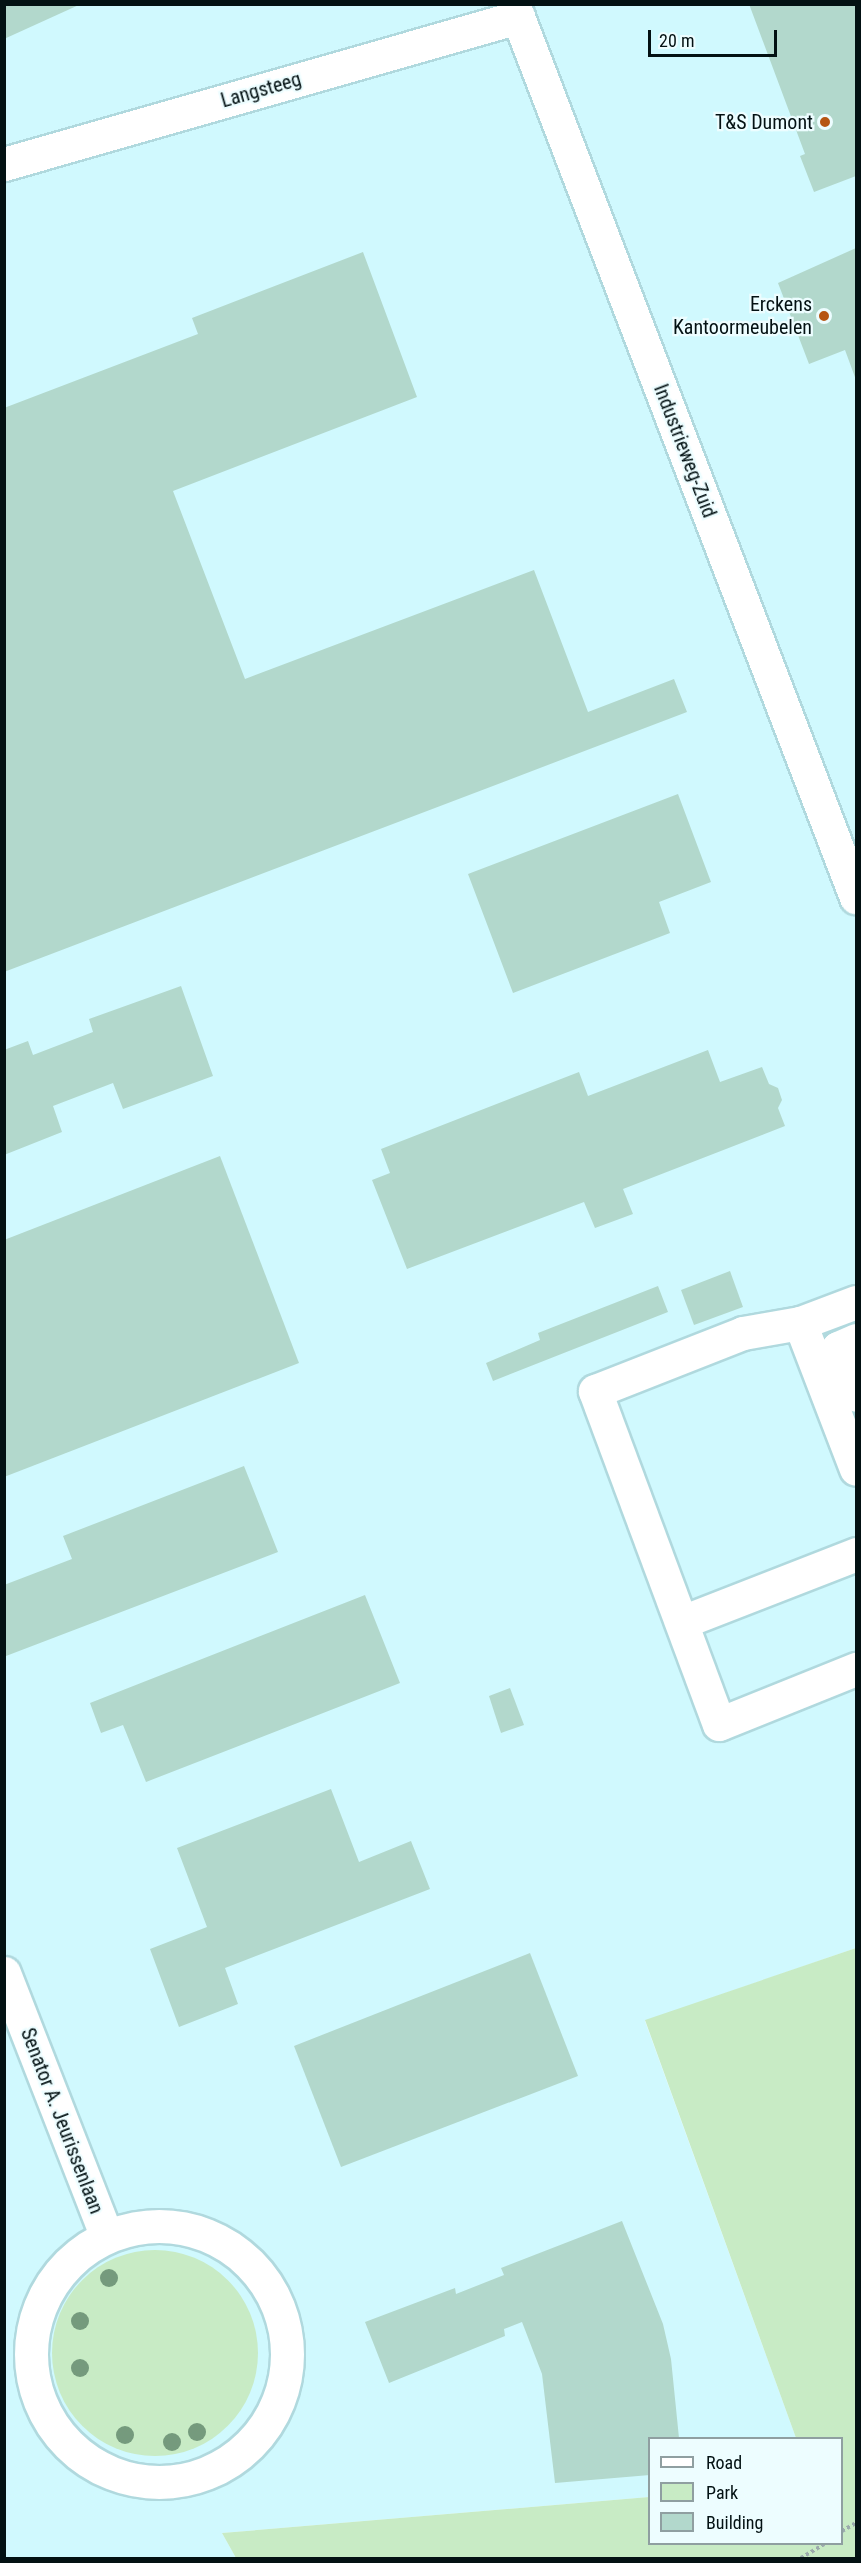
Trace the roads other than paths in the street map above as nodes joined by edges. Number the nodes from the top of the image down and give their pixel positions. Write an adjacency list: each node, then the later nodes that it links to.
1 (516, 11): 2 (street, Langsteeg); 3 (street, Industrieweg-Zuid)
2 (4, 164)
3 (856, 897)
4 (856, 1302): 5 (street)
5 (800, 1323): 8 (street); 10 (street)
6 (856, 1340): 7 (street)
7 (856, 1395)
8 (856, 1469)
9 (856, 1554): 10 (street)
10 (682, 1622): 11 (street)
11 (856, 1669)
12 (4, 1973): 13 (street, Senator A. Jeurissenlaan)
13 (106, 2235): 13 (street)

